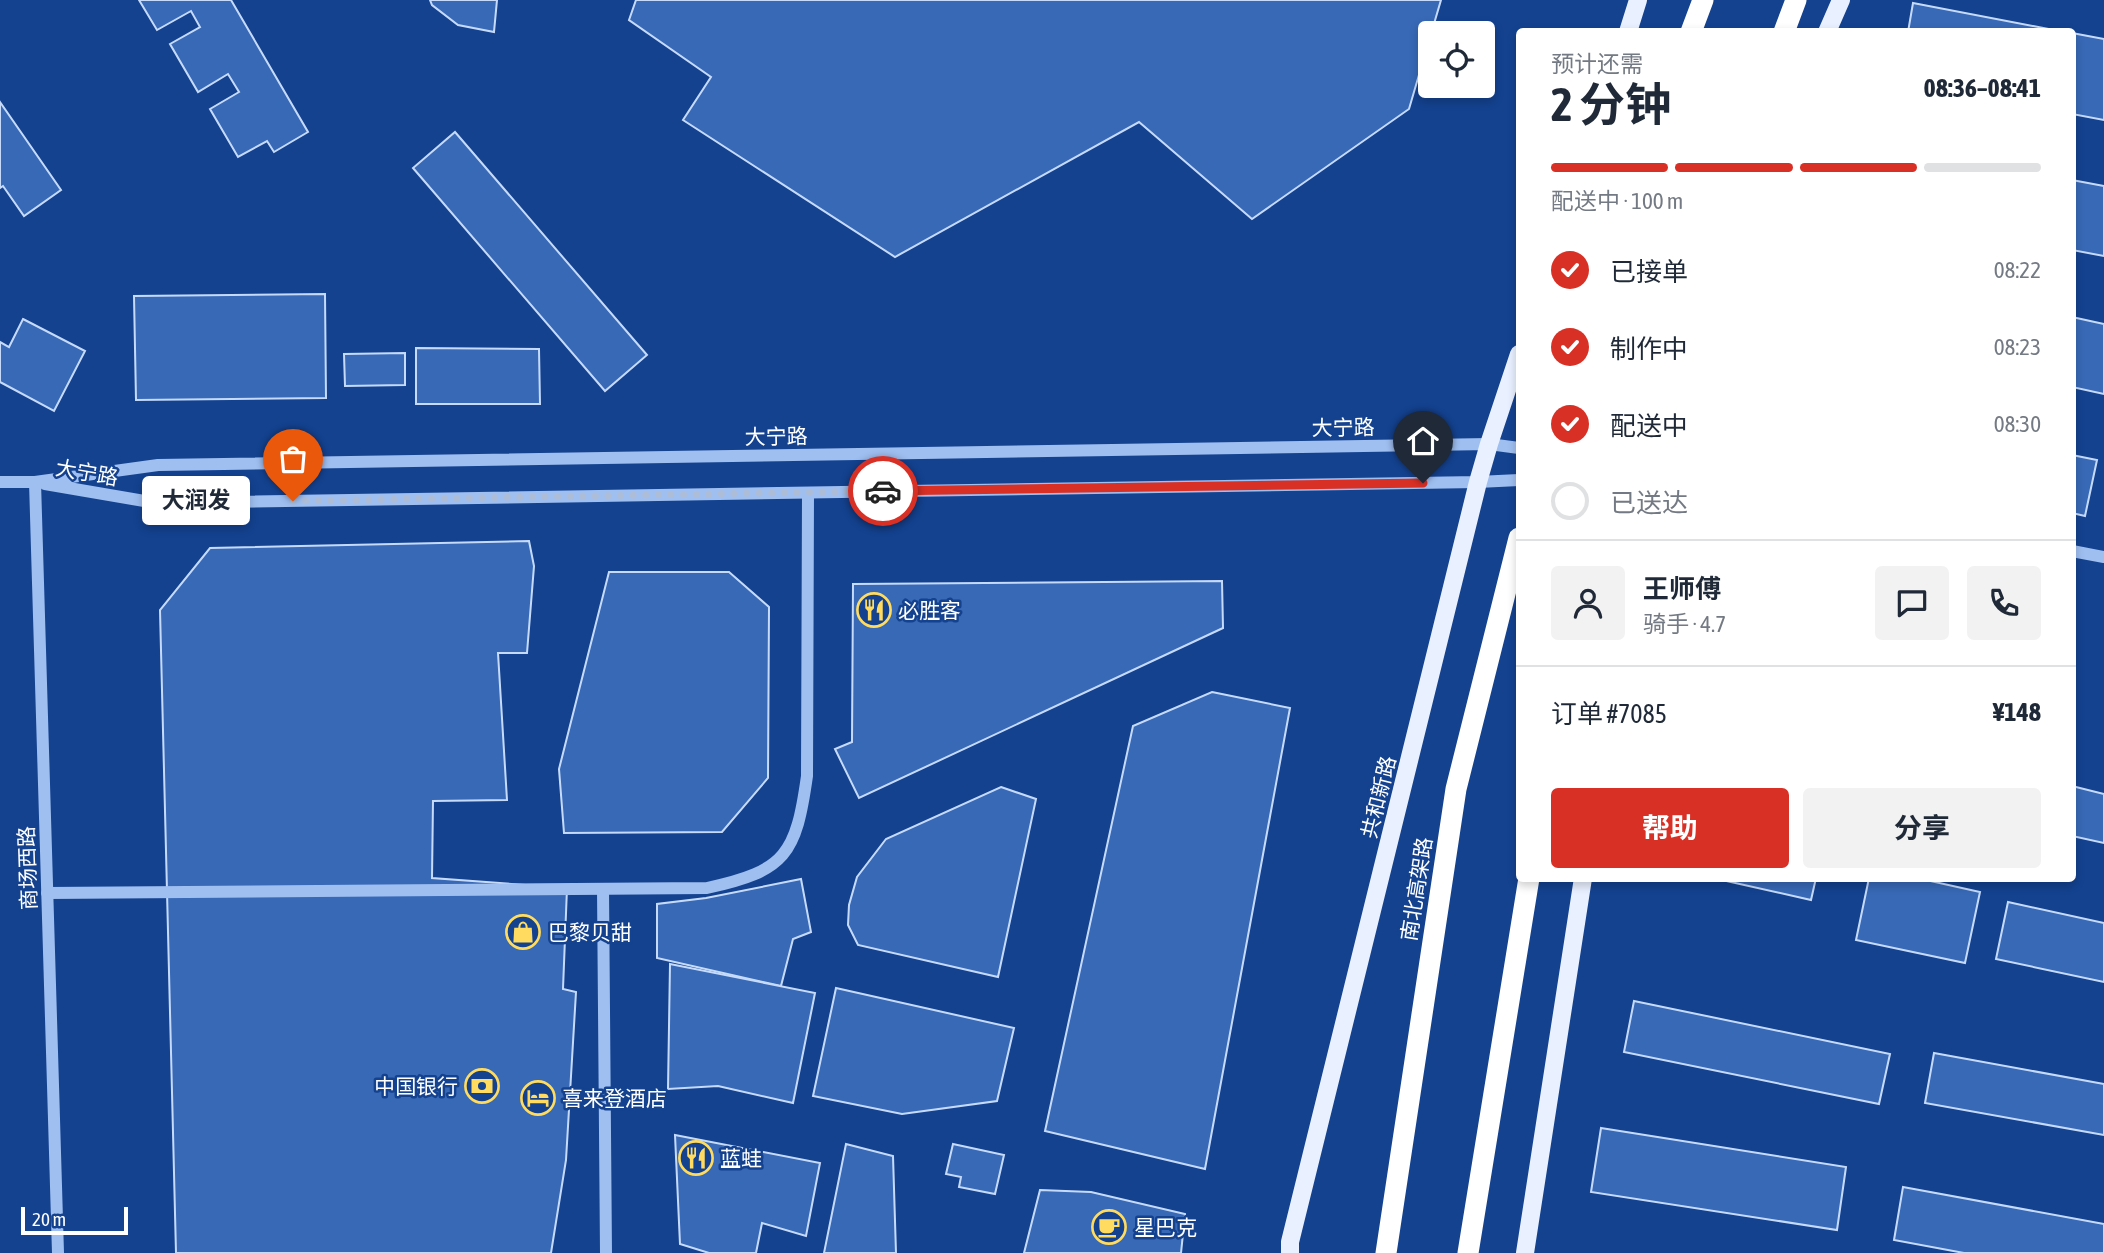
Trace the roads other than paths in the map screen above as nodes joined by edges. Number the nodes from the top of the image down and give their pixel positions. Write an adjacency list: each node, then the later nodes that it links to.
1 (1638, 0): 5 (main road)
2 (1703, 0): 6 (highway)
3 (1796, 0): 7 (highway)
4 (1841, 0): 8 (main road)
5 (1629, 28)
6 (1692, 28)
7 (1786, 28)
8 (1829, 28)
9 (1516, 363): 10 (main road, 共和新路)
10 (1489, 444): 11 (street, 大宁路); 14 (street, 大宁路); 15 (main road, 共和新路)
11 (1516, 448)
12 (1516, 480): 15 (street, 大宁路)
13 (0, 482): 14 (street, 大宁路)
14 (35, 482): 16 (street, 大宁路); 23 (street, 商场西路)
15 (1478, 482): 16 (street, 大宁路); 26 (main road, 共和新路)
16 (808, 493): 22 (street)
17 (1516, 550): 27 (highway, 南北高架路)
18 (2076, 552): 19 (street)
19 (2104, 557)
20 (1528, 882): 28 (highway)
21 (1582, 882): 29 (main road)
22 (603, 889): 23 (street); 25 (street)
23 (47, 893): 24 (street, 商场西路)
24 (58, 1253)
25 (606, 1253)
26 (1290, 1253)
27 (1386, 1253)
28 (1468, 1253)
29 (1525, 1253)

